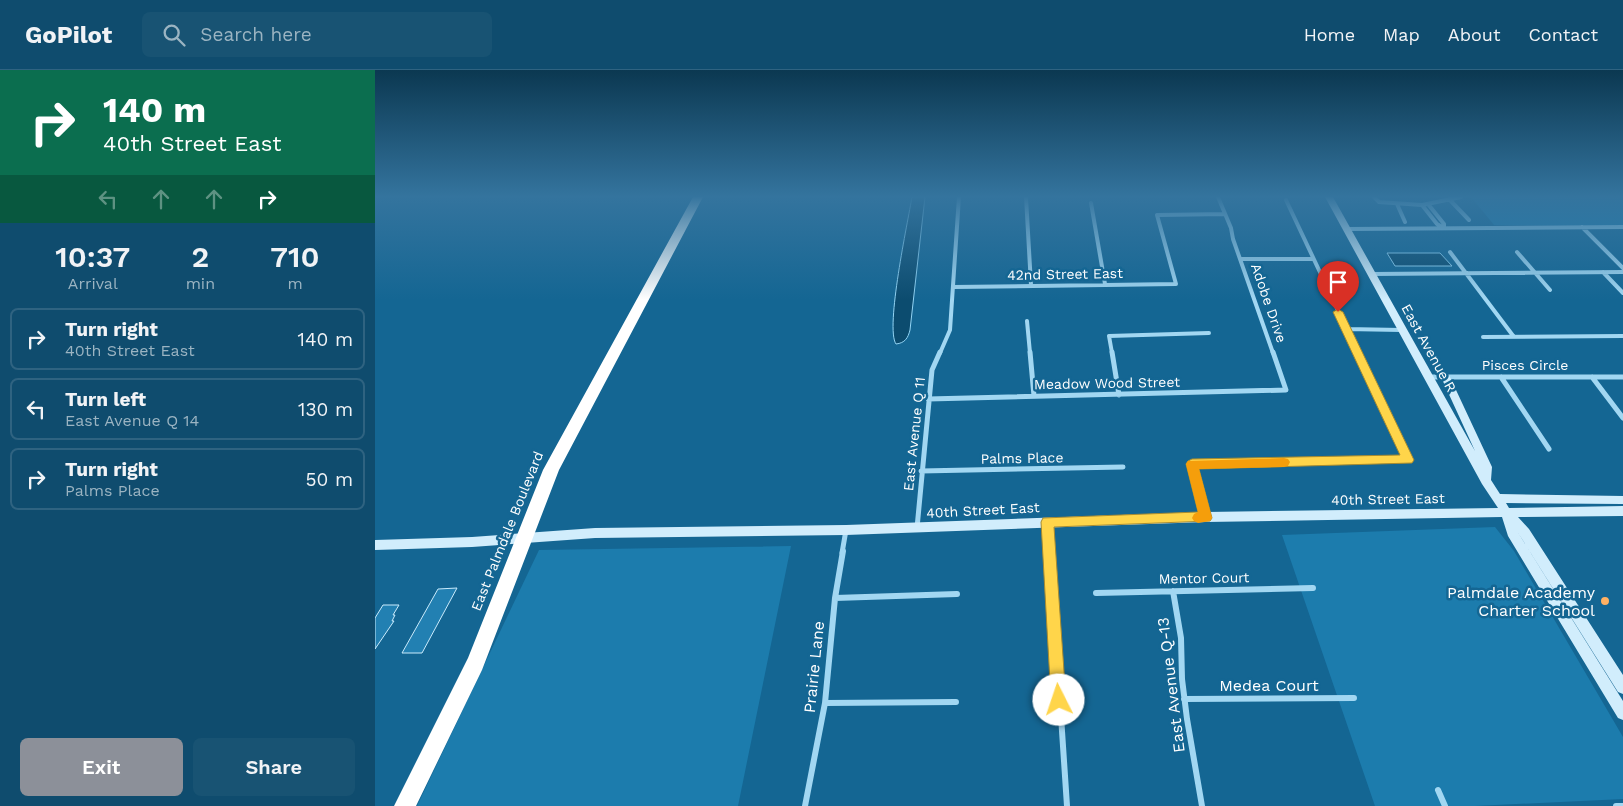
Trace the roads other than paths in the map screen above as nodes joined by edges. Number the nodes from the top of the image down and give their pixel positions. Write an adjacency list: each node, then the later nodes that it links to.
1 (680, 231): 53 (highway, East Palmdale Boulevard)
2 (957, 231): 21 (street, East Avenue Q 11)
3 (1028, 231): 20 (street)
4 (1096, 231): 19 (street)
5 (1162, 231): 19 (street, 42nd Street East)
6 (1231, 231): 12 (street, Adobe Drive)
7 (1300, 231): 13 (street)
8 (1348, 231): 18 (main road, East Avenue R)
9 (1586, 231): 14 (street)
10 (1450, 252): 17 (street)
11 (1517, 252): 15 (street)
12 (1240, 259): 13 (street); 36 (street, Adobe Drive)
13 (1313, 259): 25 (street)
14 (1623, 270): 16 (street)
15 (1535, 272): 16 (street); 17 (street); 22 (street)
16 (1603, 272): 23 (street)
17 (1466, 273): 18 (street); 30 (street)
18 (1371, 274): 26 (main road, East Avenue R)
19 (1105, 284): 20 (street, 42nd Street East)
20 (1031, 285): 21 (street, 42nd Street East)
21 (953, 287): 39 (street, East Avenue Q 11)
22 (1550, 290)
23 (1623, 293)
24 (1027, 321): 38 (street)
25 (1346, 329): 26 (street); 49 (street)
26 (1401, 330): 31 (main road, East Avenue R)
27 (1209, 333): 37 (street)
28 (1623, 336): 30 (street)
29 (1483, 337): 30 (street)
30 (1514, 337)
31 (1427, 377): 32 (street, Pisces Circle); 44 (main road, East Avenue R)
32 (1446, 377): 33 (street, Pisces Circle); 44 (main road)
33 (1501, 377): 34 (street, Pisces Circle); 41 (street)
34 (1592, 377): 35 (street, Pisces Circle); 40 (street)
35 (1623, 377)
36 (1286, 390): 37 (street, Meadow Wood Street)
37 (1119, 394): 38 (street, Meadow Wood Street)
38 (1034, 396): 39 (street, Meadow Wood Street)
39 (928, 398): 43 (street, East Avenue Q 11)
40 (1623, 418)
41 (1549, 449)
42 (1123, 467): 43 (street, Palms Place)
43 (921, 471): 51 (street, East Avenue Q 11)
44 (1486, 481): 45 (main road, East Avenue R)
45 (1497, 498): 46 (main road); 48 (main road, East Avenue R)
46 (1623, 500)
47 (1623, 511): 48 (main road, 40th Street East)
48 (1506, 512): 49 (main road, 40th Street East); 60 (main road, East Avenue R); 65 (main road, East Avenue R)
49 (1206, 518): 50 (main road, 40th Street East)
50 (1047, 522): 51 (main road, 40th Street East); 69 (street)
51 (917, 528): 52 (main road, 40th Street East)
52 (846, 530): 53 (main road, 40th Street East); 59 (street, Prairie Lane)
53 (525, 537): 54 (main road, 40th Street East); 67 (highway, East Palmdale Boulevard)
54 (375, 545)
55 (1313, 588): 56 (street, Mentor Court)
56 (1173, 591): 57 (street, Mentor Court); 62 (street, East Avenue Q-13)
57 (1096, 593)
58 (957, 594): 59 (street)
59 (835, 598): 64 (street, Prairie Lane)
60 (1623, 687)
61 (1354, 698): 62 (street, Medea Court)
62 (1184, 699): 70 (street, East Avenue Q-13)
63 (956, 702): 64 (street)
64 (825, 703): 68 (street, Prairie Lane)
65 (1621, 708)
66 (1438, 790): 71 (street)
67 (405, 806)
68 (805, 806)
69 (1067, 806)
70 (1202, 806)
71 (1445, 806)
72 (1616, 806): 73 (street)
73 (1623, 806)

